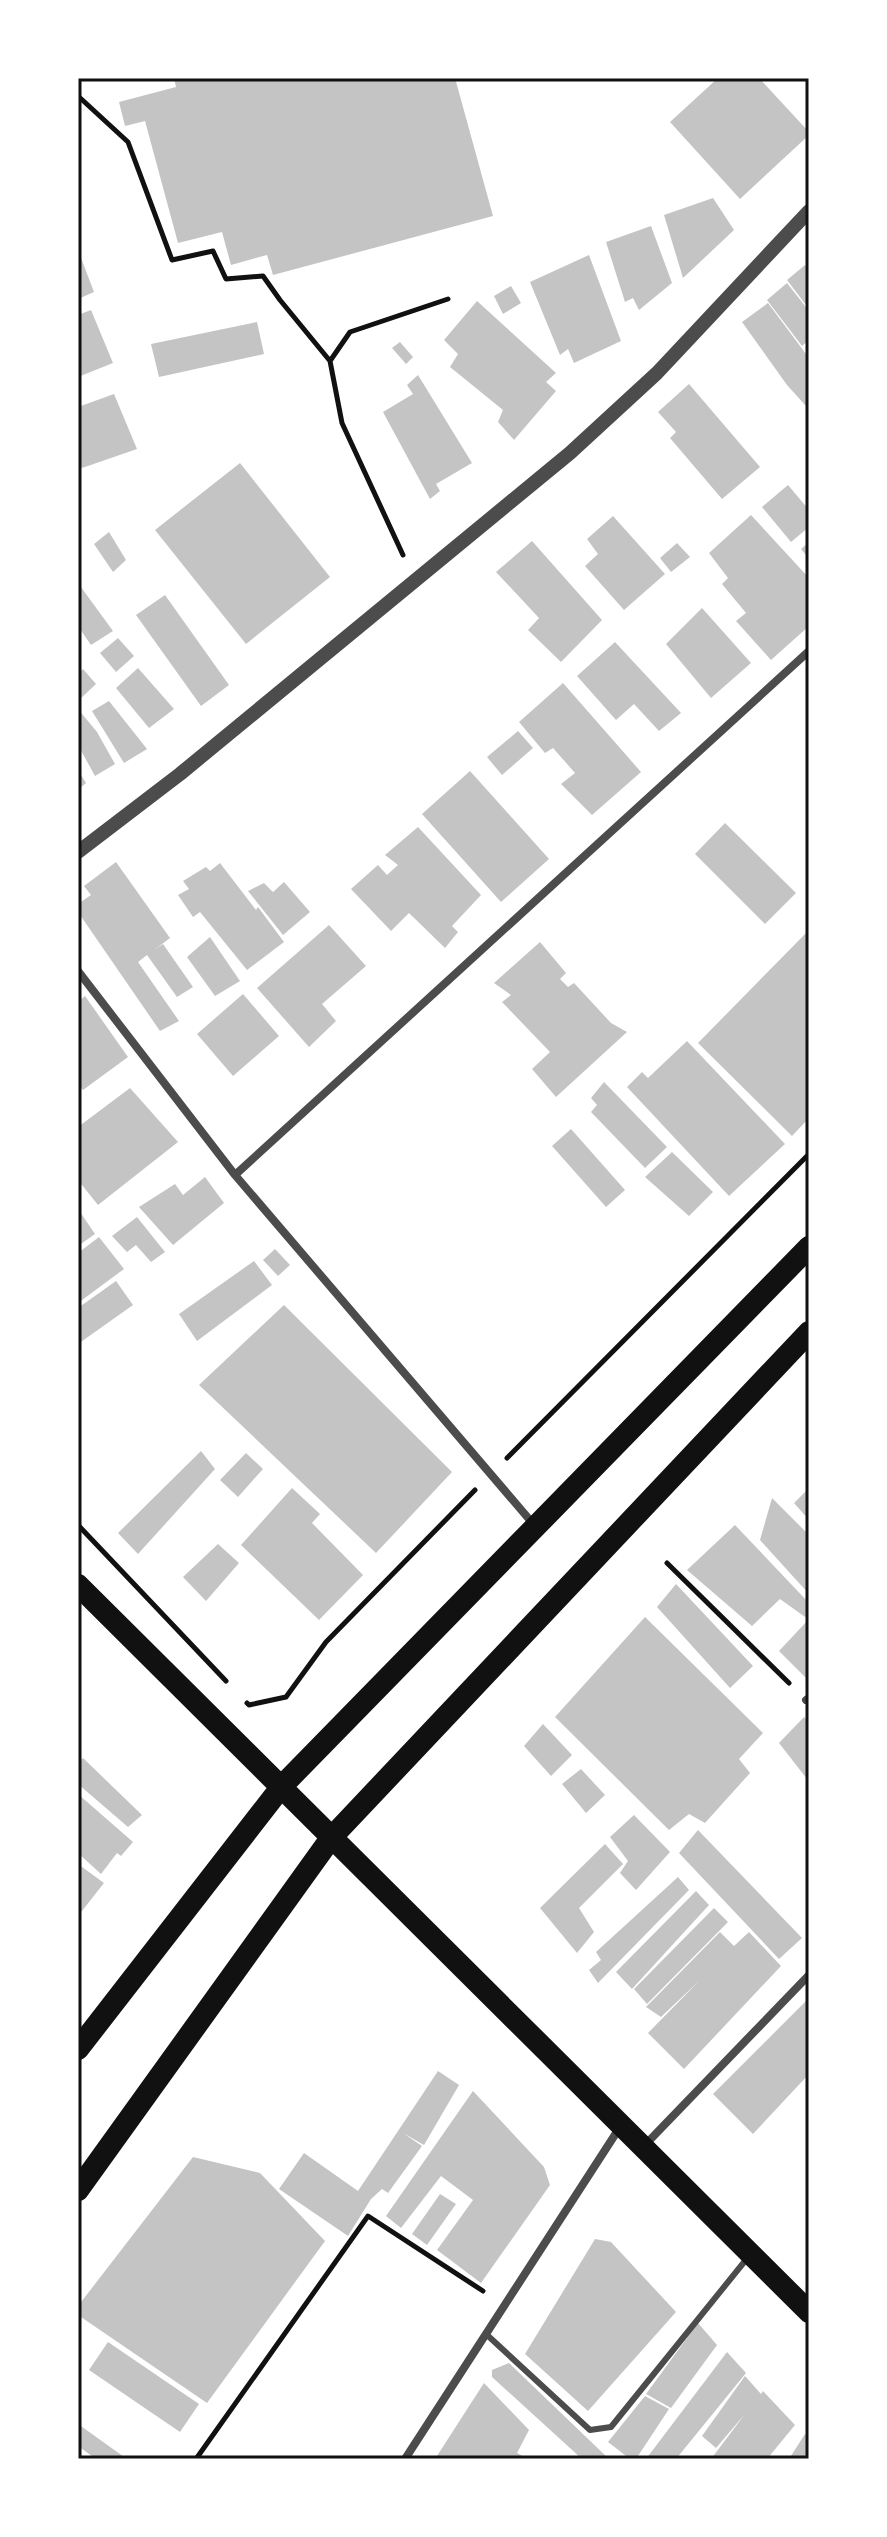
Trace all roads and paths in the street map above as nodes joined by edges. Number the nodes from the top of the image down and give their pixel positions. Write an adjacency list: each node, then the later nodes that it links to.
1 (78, 96): 4 (path)
2 (809, 211): 5 (street)
3 (448, 299): 4 (path)
4 (330, 361): 5 (path)
5 (415, 581): 7 (street)
6 (809, 651): 10 (street)
7 (78, 852)
8 (78, 971): 10 (street)
9 (809, 1154): 13 (path)
10 (235, 1175): 16 (street)
11 (809, 1247): 16 (highway)
12 (809, 1332): 23 (highway)
13 (506, 1459)
14 (478, 1486): 20 (path)
15 (78, 1525): 19 (path)
16 (536, 1527): 22 (highway)
17 (667, 1563): 21 (path)
18 (78, 1585): 22 (highway)
19 (227, 1683)
20 (238, 1694)
21 (808, 1699)
22 (282, 1786): 23 (highway); 25 (highway)
23 (331, 1838): 26 (highway); 28 (highway)
24 (809, 1975): 27 (street)
25 (78, 2049)
26 (621, 2125): 27 (highway); 32 (street)
27 (644, 2147): 29 (highway)
28 (78, 2190)
29 (751, 2253): 31 (highway); 32 (lane)
30 (488, 2295): 33 (path)
31 (809, 2312)
32 (486, 2334): 34 (street)
33 (196, 2459)
34 (405, 2459)

